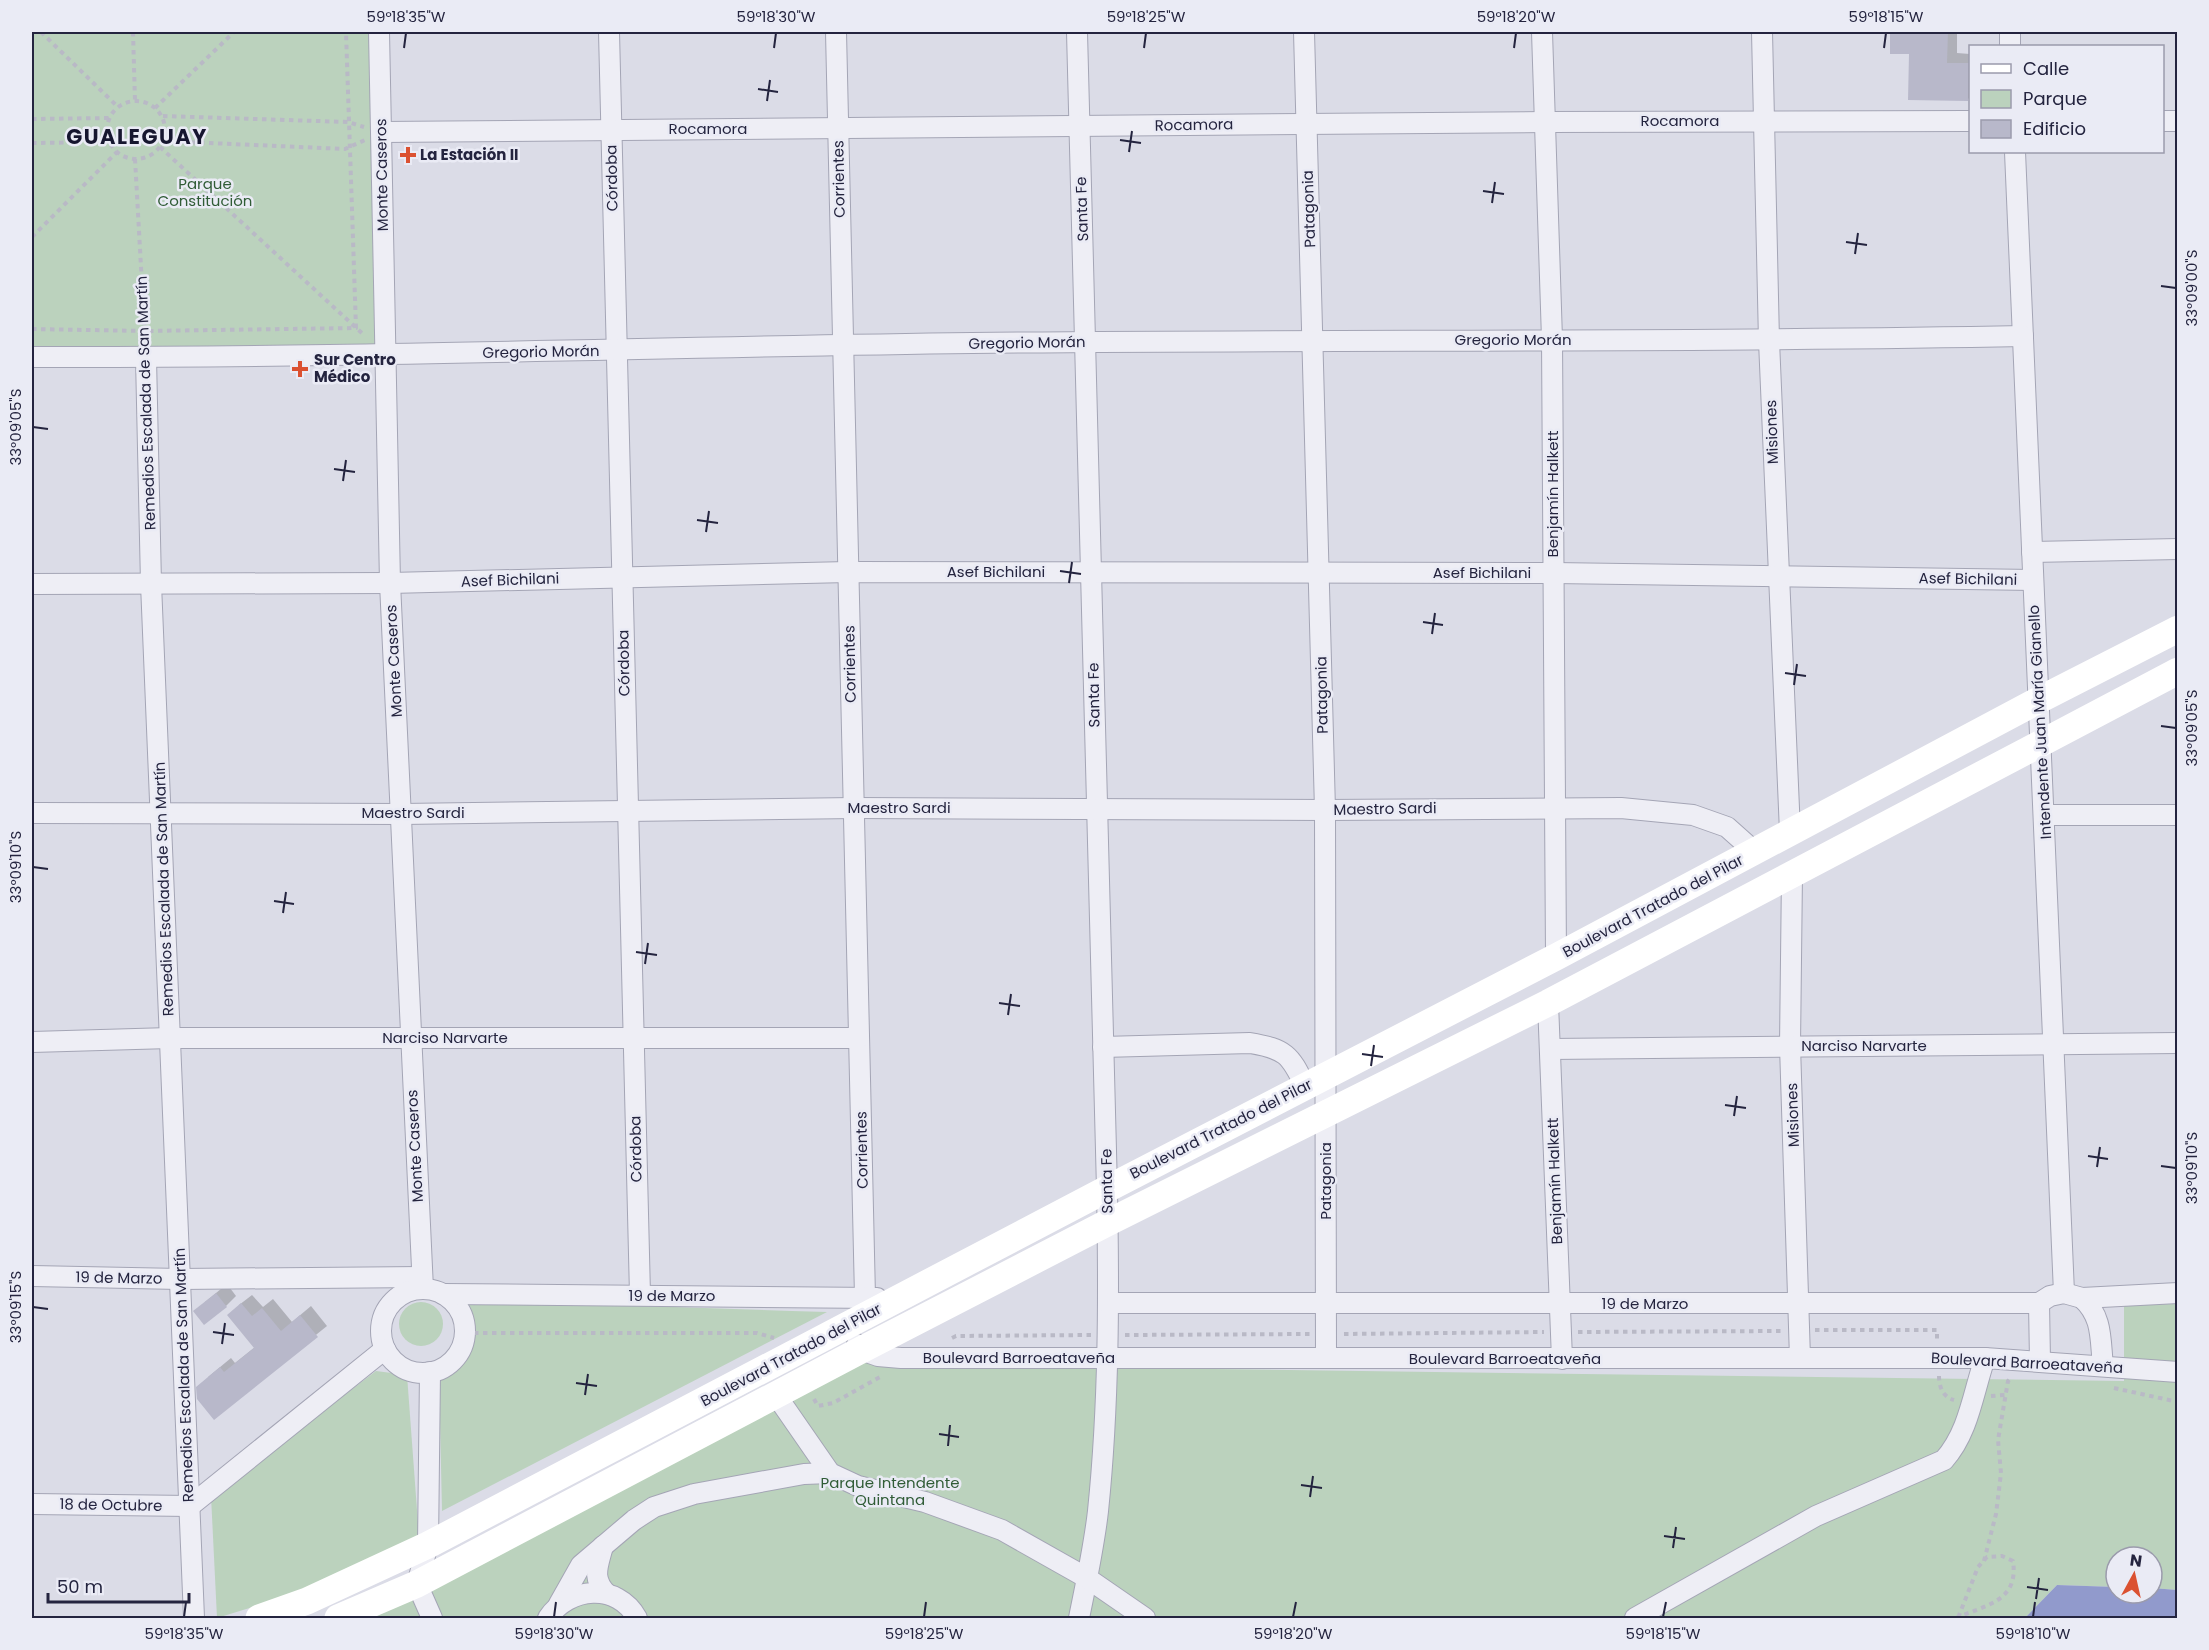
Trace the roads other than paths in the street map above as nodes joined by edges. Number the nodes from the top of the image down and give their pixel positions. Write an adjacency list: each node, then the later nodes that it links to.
1 (379, 32): 15 (street, Monte Caseros)
2 (609, 32): 14 (street, Córdoba)
3 (836, 32): 13 (street, Corrientes)
4 (1077, 32): 12 (street, Santa Fe)
5 (1304, 32): 11 (street, Patagonia)
6 (1542, 32): 10 (street, Benjamín Halkett)
7 (1762, 32): 8 (street, Misiones)
8 (1765, 121): 9 (street, Rocamora); 10 (street, Rocamora); 20 (street, Misiones)
9 (1969, 121)
10 (1545, 122): 11 (street, Rocamora); 18 (street, Benjamín Halkett)
11 (1306, 124): 12 (street, Rocamora); 19 (street, Patagonia)
12 (1079, 126): 13 (street, Rocamora); 21 (street, Santa Fe)
13 (838, 128): 14 (street, Rocamora); 22 (street, Corrientes)
14 (611, 130): 15 (street, Rocamora); 23 (street, Córdoba)
15 (382, 132): 24 (street, Monte Caseros)
16 (2015, 153): 17 (street, Intendente Juan María Gianello)
17 (2023, 336): 20 (street, Gregorio Morán); 28 (street, Intendente Juan María Gianello)
18 (1552, 339): 19 (street, Gregorio Morán); 20 (street, Gregorio Morán); 32 (street, Benjamín Halkett)
19 (1312, 341): 21 (street, Gregorio Morán); 31 (street, Patagonia)
20 (1769, 341): 34 (street, Misiones)
21 (1085, 342): 22 (street, Gregorio Morán); 30 (street, Santa Fe)
22 (843, 345): 23 (street, Gregorio Morán); 29 (street, Corrientes)
23 (616, 350): 24 (street, Gregorio Morán); 33 (street, Córdoba)
24 (386, 355): 26 (street, Gregorio Morán); 36 (street, Monte Caseros)
25 (32, 357): 26 (street, Gregorio Morán)
26 (146, 357): 38 (street, Remedios Escalada de San Martín)
27 (2178, 549): 28 (street)
28 (2032, 552): 35 (street, Intendente Juan María Gianello)
29 (848, 572): 30 (street, Asef Bichilani); 33 (street, Asef Bichilani); 44 (street, Corrientes)
30 (1091, 572): 31 (street, Asef Bichilani); 43 (street, Santa Fe)
31 (1319, 573): 32 (street, Asef Bichilani); 46 (street, Patagonia)
32 (1554, 573): 34 (street, Asef Bichilani); 45 (street, Benjamín Halkett)
33 (622, 577): 36 (street, Asef Bichilani); 48 (street, Córdoba)
34 (1778, 577): 35 (street, Asef Bichilani); 53 (street, Misiones)
35 (2033, 580): 41 (street, Intendente Juan María Gianello)
36 (390, 583): 38 (street, Asef Bichilani); 50 (street, Monte Caseros)
37 (32, 584): 38 (street, Asef Bichilani)
38 (151, 584): 47 (street, Remedios Escalada de San Martín)
39 (2178, 628): 41 (main road, Boulevard Tratado del Pilar)
40 (2178, 671): 42 (main road, Boulevard Tratado del Pilar)
41 (2039, 700): 42 (street, Intendente Juan María Gianello); 53 (main road, Boulevard Tratado del Pilar)
42 (2040, 742): 51 (street, Intendente Juan María Gianello); 55 (main road, Boulevard Tratado del Pilar)
43 (1097, 807): 44 (street, Maestro Sardi); 46 (street, Maestro Sardi); 65 (street, Santa Fe)
44 (854, 808): 48 (street, Maestro Sardi); 60 (street, Corrientes)
45 (1554, 808): 46 (street, Maestro Sardi); 54 (street, Maestro Sardi); 56 (street, Benjamín Halkett)
46 (1325, 810): 68 (street, Patagonia)
47 (160, 811): 49 (street, Maestro Sardi); 50 (street, Maestro Sardi); 58 (street, Remedios Escalada de San Martín)
48 (628, 812): 50 (street, Maestro Sardi); 61 (street, Córdoba)
49 (32, 813)
50 (402, 814): 59 (street, Monte Caseros)
51 (2044, 815): 52 (street); 64 (street, Intendente Juan María Gianello)
52 (2178, 815)
53 (1790, 832): 54 (main road, Boulevard Tratado del Pilar)
54 (1755, 852): 56 (main road, Boulevard Tratado del Pilar)
55 (1792, 873): 57 (main road, Boulevard Tratado del Pilar); 66 (street, Misiones)
56 (1556, 957): 68 (main road, Boulevard Tratado del Pilar)
57 (1548, 1003): 67 (street, Benjamín Halkett); 69 (main road, Boulevard Tratado del Pilar)
58 (170, 1038): 59 (street, Narciso Narvarte); 62 (street, Narciso Narvarte); 75 (street, Remedios Escalada de San Martín)
59 (410, 1038): 61 (street, Narciso Narvarte); 76 (street, Monte Caseros)
60 (859, 1038): 61 (street, Narciso Narvarte); 81 (street, Corrientes)
61 (634, 1039): 79 (street, Córdoba)
62 (32, 1042)
63 (2178, 1043): 64 (street, Narciso Narvarte)
64 (2054, 1044): 66 (street, Narciso Narvarte); 80 (street, Intendente Juan María Gianello)
65 (1103, 1047): 68 (street); 70 (street, Santa Fe)
66 (1790, 1047): 67 (street, Narciso Narvarte); 86 (street, Misiones)
67 (1550, 1049): 85 (street, Benjamín Halkett)
68 (1315, 1080): 69 (street, Patagonia); 70 (main road, Boulevard Tratado del Pilar)
69 (1326, 1114): 71 (main road, Boulevard Tratado del Pilar); 84 (street, Patagonia)
70 (1107, 1189): 71 (street, Santa Fe); 72 (main road, Boulevard Tratado del Pilar)
71 (1107, 1223): 73 (main road, Boulevard Tratado del Pilar); 83 (street, Santa Fe)
72 (997, 1247): 73 (main road); 82 (main road, Boulevard Tratado del Pilar)
73 (1012, 1272): 90 (main road, Boulevard Tratado del Pilar)
74 (32, 1276): 75 (street, 19 de Marzo)
75 (180, 1279): 76 (street, 19 de Marzo); 104 (street, Remedios Escalada de San Martín)
76 (422, 1283): 78 (street); 89 (street)
77 (2178, 1293): 80 (street, 19 de Marzo)
78 (443, 1294): 79 (street, 19 de Marzo); 99 (street)
79 (640, 1295): 81 (street, 19 de Marzo)
80 (2073, 1295): 87 (street, 19 de Marzo); 100 (street)
81 (866, 1298): 82 (street, 19 de Marzo)
82 (901, 1298): 88 (main road, Boulevard Tratado del Pilar)
83 (1108, 1303): 84 (street, 19 de Marzo); 91 (street, Santa Fe)
84 (1326, 1303): 85 (street, 19 de Marzo); 92 (street, Patagonia)
85 (1560, 1304): 86 (street, 19 de Marzo); 95 (street, Benjamín Halkett)
86 (1799, 1304): 87 (street, 19 de Marzo); 93 (street, Misiones)
87 (2039, 1304): 96 (street)
88 (848, 1325): 90 (street); 97 (main road, Boulevard Tratado del Pilar)
89 (385, 1349): 99 (street); 104 (street)
90 (861, 1350): 91 (street, Boulevard Barroeataveña); 101 (main road, Boulevard Tratado del Pilar)
91 (1108, 1358): 92 (street, Boulevard Barroeataveña); 107 (street, Santa Fe)
92 (1326, 1358): 95 (street, Boulevard Barroeataveña)
93 (1800, 1358): 94 (street, Boulevard Barroeataveña); 95 (street, Boulevard Barroeataveña)
94 (1985, 1358): 96 (street, Boulevard Barroeataveña); 118 (street)
95 (1562, 1359)
96 (2040, 1361): 100 (street, Boulevard Barroeataveña)
97 (761, 1371): 101 (main road); 105 (main road, Boulevard Tratado del Pilar)
98 (2178, 1371): 100 (street, Boulevard Barroeataveña)
99 (430, 1372): 105 (street)
100 (2103, 1375)
101 (776, 1395): 102 (street); 108 (main road, Boulevard Tratado del Pilar)
102 (830, 1473): 106 (street); 107 (street)
103 (32, 1504): 104 (street, 18 de Octubre)
104 (190, 1506): 111 (street, Remedios Escalada de San Martín)
105 (428, 1545): 108 (street); 112 (main road, Boulevard Tratado del Pilar)
106 (603, 1546): 109 (street); 110 (street)
107 (1087, 1578): 116 (street, Santa Fe); 117 (street)
108 (417, 1584): 113 (main road, Boulevard Tratado del Pilar); 114 (street)
109 (607, 1594): 110 (street); 115 (street)
110 (554, 1611)
111 (194, 1618)
112 (259, 1618)
113 (338, 1618)
114 (432, 1618)
115 (637, 1618)
116 (1079, 1618)
117 (1145, 1618)
118 (1635, 1618)

